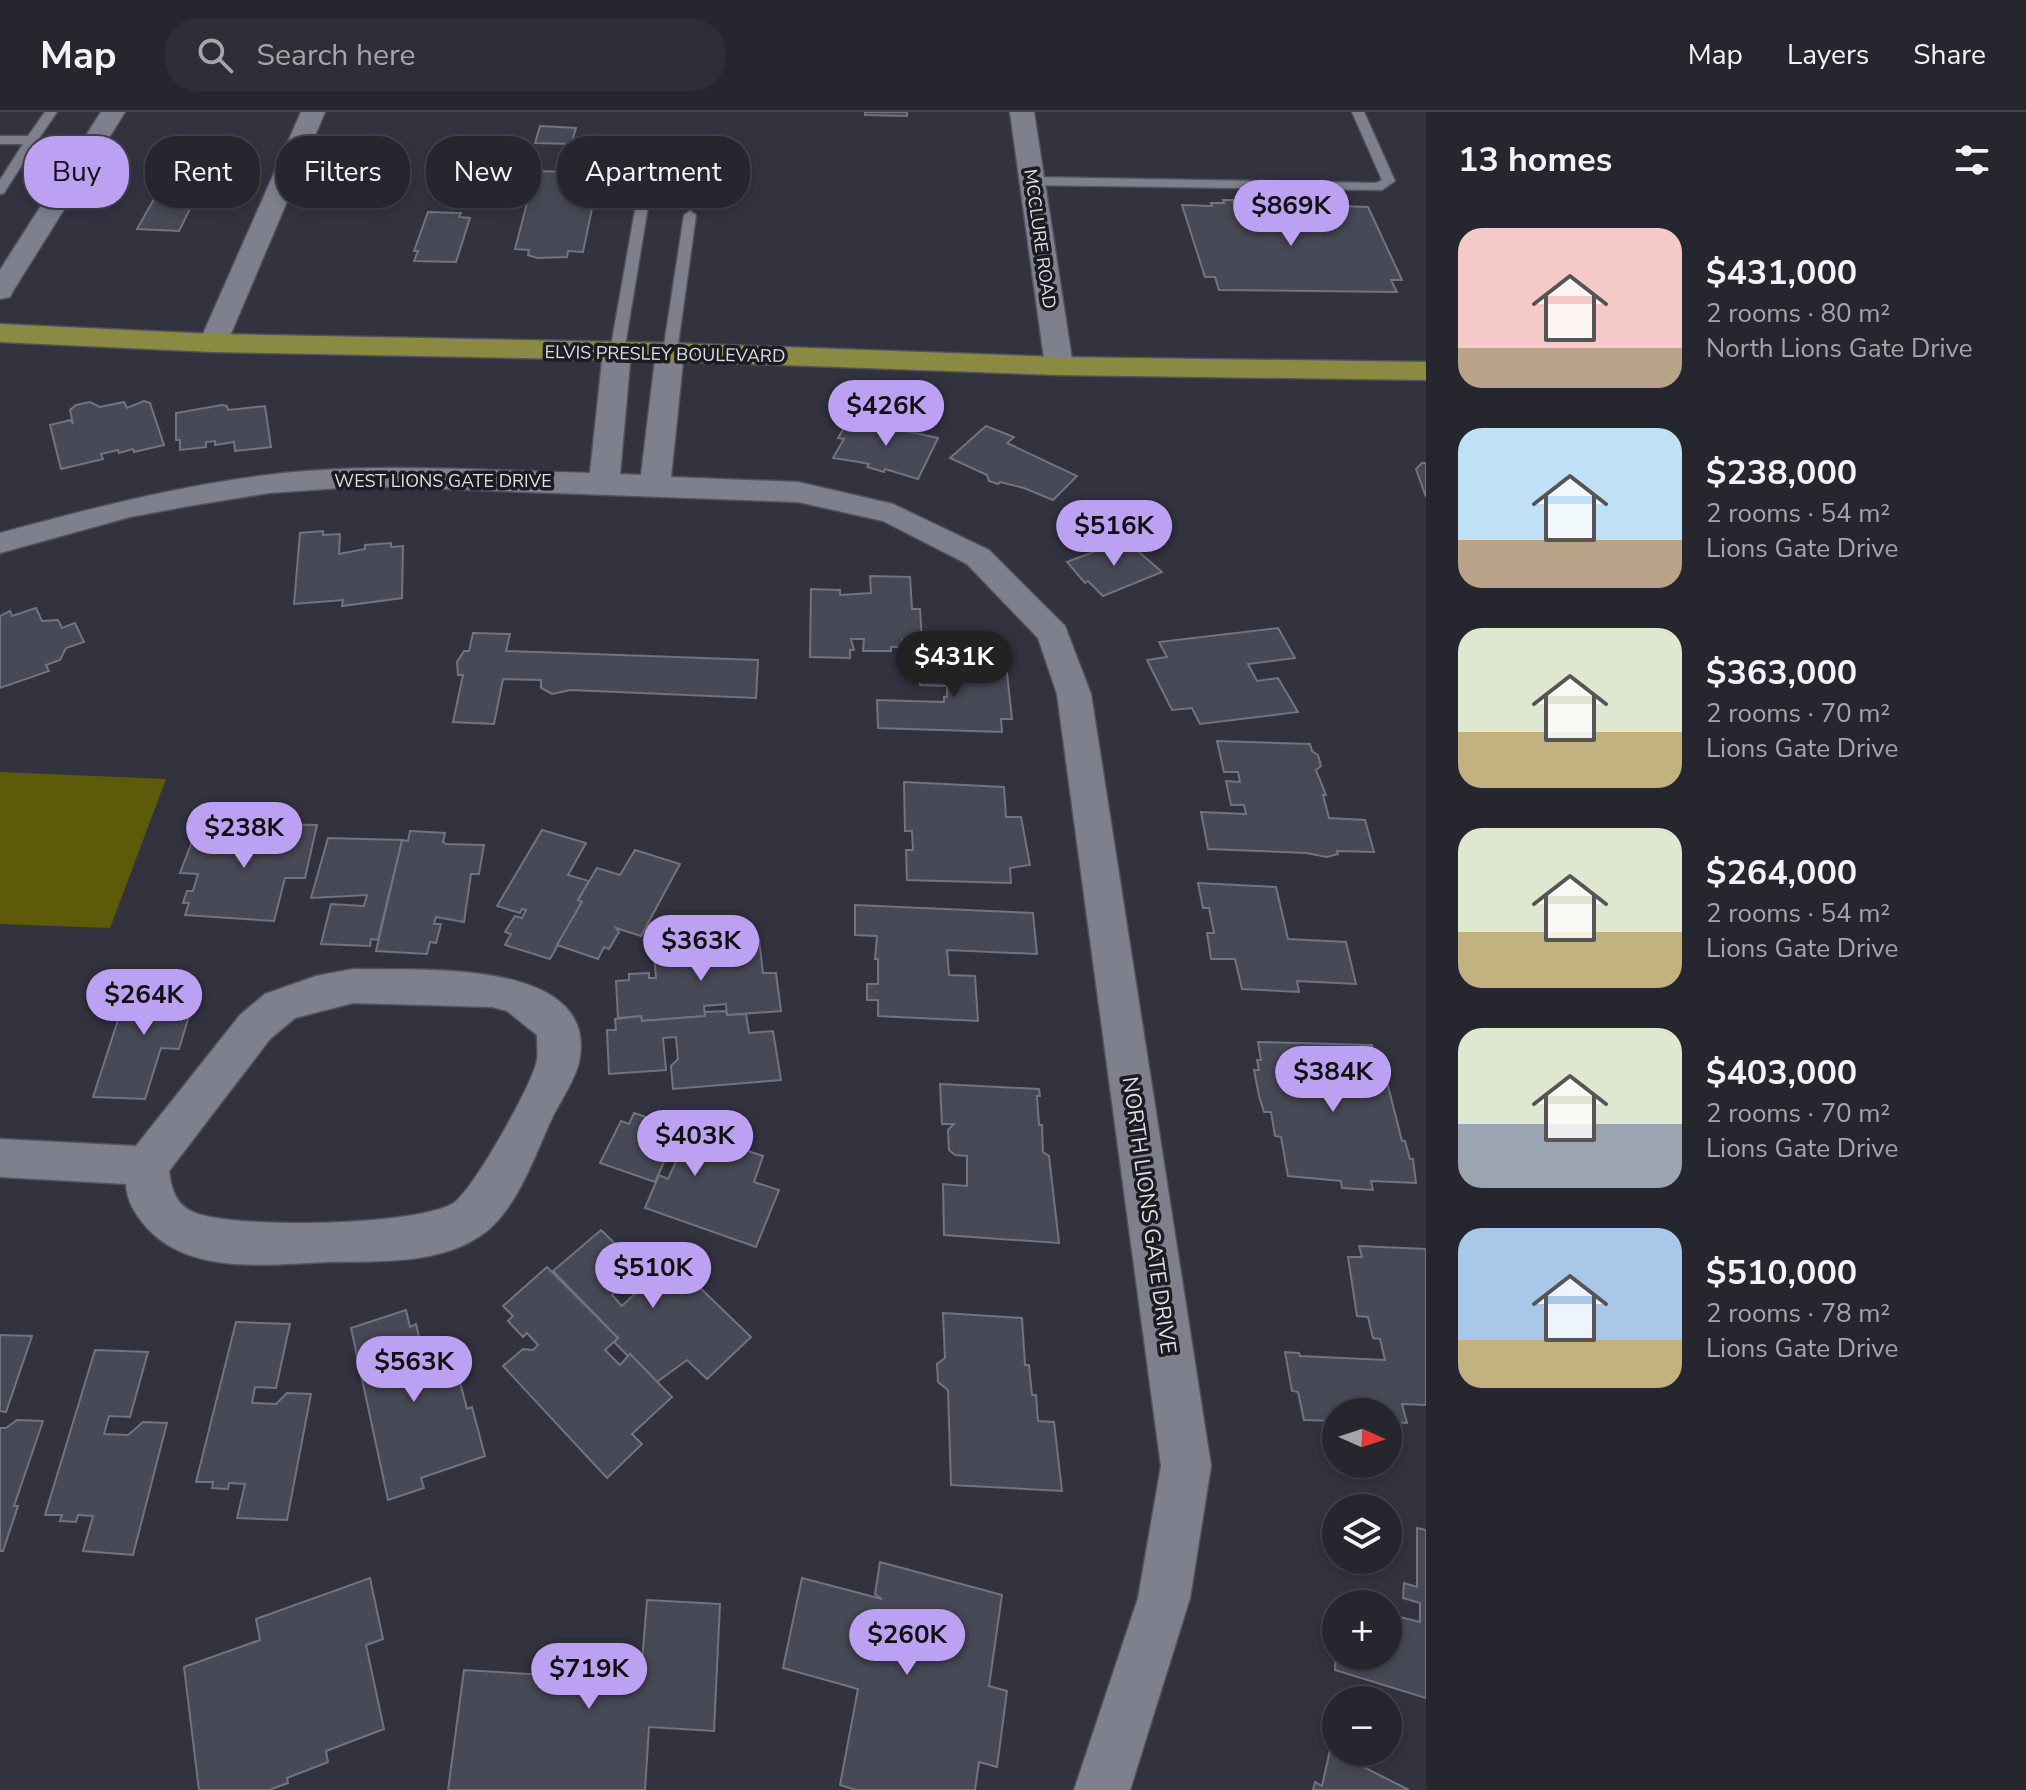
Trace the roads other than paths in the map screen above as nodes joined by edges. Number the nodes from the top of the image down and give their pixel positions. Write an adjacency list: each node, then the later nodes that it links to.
1 (51, 112): 6 (lane)
2 (113, 112): 7 (street)
3 (313, 112): 19 (street)
4 (1022, 112): 12 (street, MCCLURE ROAD)
5 (1358, 112): 12 (lane)
6 (35, 136)
7 (98, 136)
8 (0, 140): 9 (lane)
9 (24, 140)
10 (23, 153): 11 (lane)
11 (6, 172): 13 (lane)
12 (1032, 181): 22 (street, MCCLURE ROAD)
13 (0, 190)
14 (52, 208): 17 (street)
15 (642, 208): 20 (lane)
16 (690, 215): 21 (lane)
17 (0, 291)
18 (0, 333): 19 (main road, ELVIS PRESLEY BOULEVARD)
19 (213, 343): 20 (main road, ELVIS PRESLEY BOULEVARD)
20 (617, 352): 21 (main road, ELVIS PRESLEY BOULEVARD); 24 (street)
21 (670, 352): 22 (main road, ELVIS PRESLEY BOULEVARD); 25 (street)
22 (1059, 366): 23 (main road, ELVIS PRESLEY BOULEVARD)
23 (1426, 371)
24 (604, 483): 25 (street, WEST LIONS GATE DRIVE); 26 (street, WEST LIONS GATE DRIVE)
25 (655, 485): 27 (street, WEST LIONS GATE DRIVE)
26 (0, 543)
27 (1053, 634): 30 (street, NORTH LIONS GATE DRIVE)
28 (0, 1158): 29 (street)
29 (147, 1166): 29 (street)
30 (1102, 1790)

